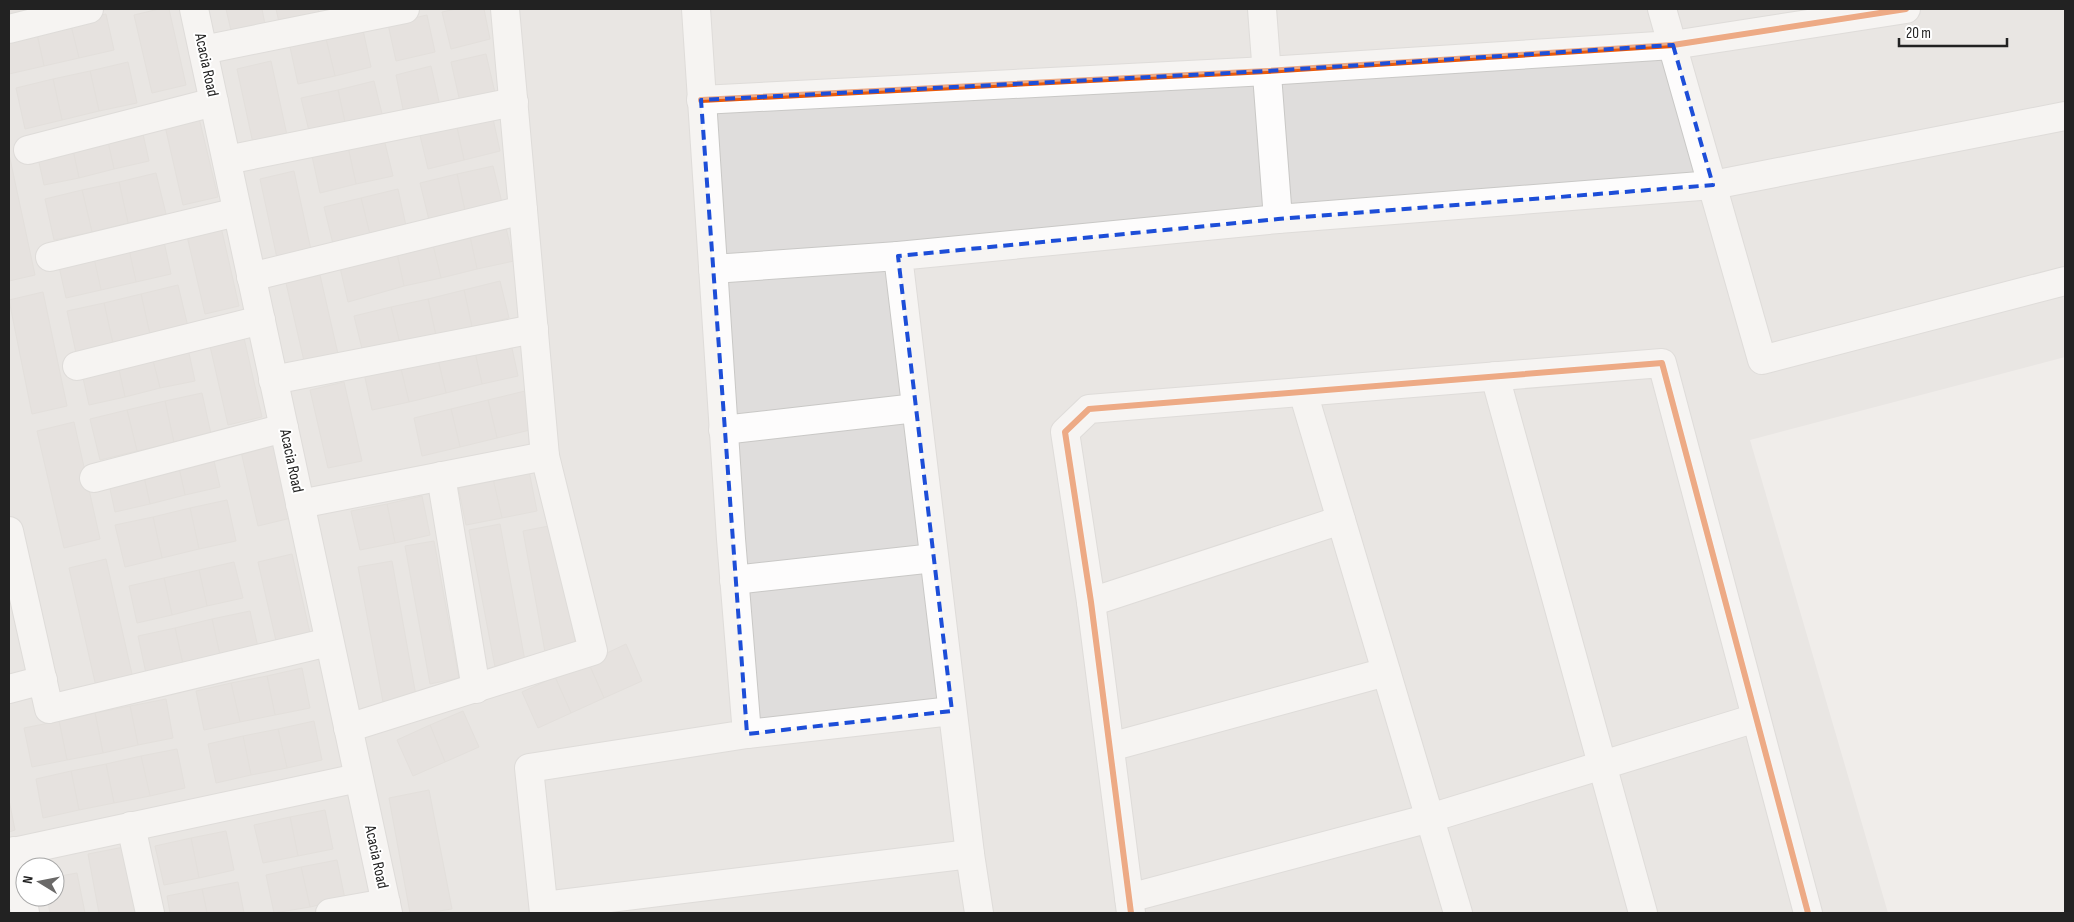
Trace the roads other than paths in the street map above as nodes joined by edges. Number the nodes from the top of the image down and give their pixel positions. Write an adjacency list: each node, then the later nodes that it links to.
1 (89, 9): 9 (street)
2 (194, 9): 11 (street, Acacia Road)
3 (405, 9): 11 (street)
4 (505, 9): 15 (street)
5 (696, 9): 13 (street)
6 (1262, 9): 12 (street)
7 (1662, 9): 10 (street)
8 (1906, 9): 10 (street)
9 (9, 29)
10 (1672, 45): 12 (street); 19 (street)
11 (203, 50): 14 (street, Acacia Road)
12 (1267, 71): 13 (street); 22 (street)
13 (701, 100): 25 (street)
14 (214, 102): 17 (street); 18 (street, Acacia Road)
15 (514, 102): 18 (street); 20 (street)
16 (2065, 116): 19 (street)
17 (28, 150)
18 (227, 160): 21 (street, Acacia Road)
19 (1713, 185): 22 (street); 27 (street)
20 (523, 210): 26 (street); 29 (street)
21 (238, 212): 24 (street); 26 (street, Acacia Road)
22 (1278, 219): 23 (street)
23 (898, 256): 25 (street); 34 (street)
24 (50, 257)
25 (713, 269): 36 (street)
26 (252, 277): 28 (street, Acacia Road)
27 (2065, 281)
28 (261, 320): 30 (street); 32 (street, Acacia Road)
29 (534, 329): 32 (street); 37 (street)
30 (78, 366)
31 (1495, 376): 33 (street); 52 (street); 56 (street)
32 (273, 380): 35 (street, Acacia Road)
33 (1304, 392): 41 (street); 45 (street)
34 (916, 408): 36 (street); 43 (street)
35 (284, 428): 39 (street); 40 (street, Acacia Road)
36 (723, 430): 44 (street)
37 (545, 456): 38 (street); 50 (street)
38 (440, 476): 40 (street); 50 (street)
39 (94, 478)
40 (300, 504): 46 (street, Acacia Road)
41 (1342, 520): 45 (street); 47 (street)
42 (9, 531): 48 (street)
43 (934, 558): 44 (street); 51 (street)
44 (734, 580): 54 (street)
45 (1091, 602): 55 (street)
46 (330, 642): 48 (street); 53 (street, Acacia Road)
47 (1386, 672): 55 (street); 58 (street)
48 (43, 680): 49 (street)
49 (9, 689)
50 (476, 690): 53 (street)
51 (952, 712): 54 (street); 61 (street)
52 (1756, 718): 56 (street); 71 (street)
53 (348, 728): 57 (street, Acacia Road)
54 (747, 734): 64 (street)
55 (1110, 747): 62 (street)
56 (1601, 764): 58 (street); 70 (street)
57 (358, 778): 59 (street); 63 (street, Acacia Road)
58 (1430, 818): 62 (street); 69 (street)
59 (131, 826): 60 (street); 66 (street)
60 (11, 852): 65 (street)
61 (970, 854): 64 (street); 68 (street)
62 (1130, 905)
63 (387, 908): 67 (street)
64 (544, 910)
65 (25, 913)
66 (150, 913)
67 (330, 913)
68 (978, 913)
69 (1458, 913)
70 (1643, 913)
71 (1808, 913)

